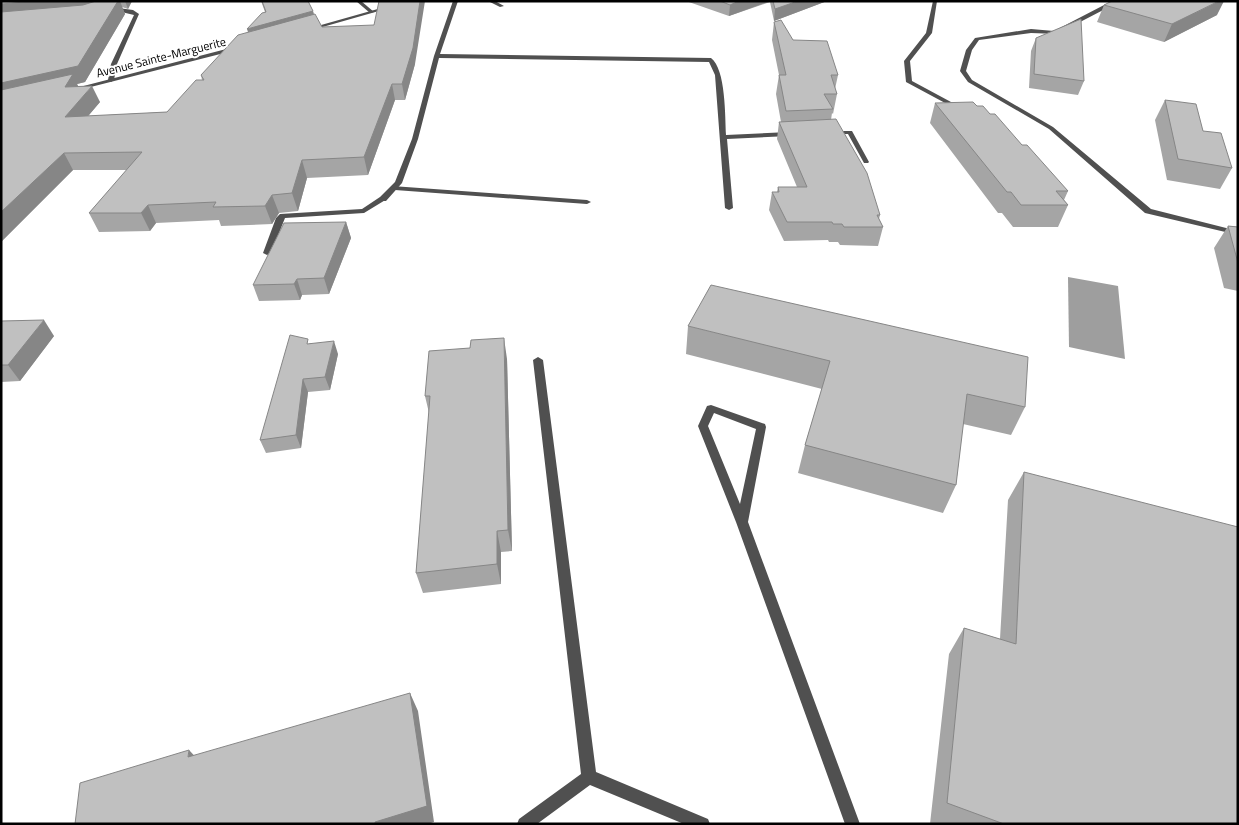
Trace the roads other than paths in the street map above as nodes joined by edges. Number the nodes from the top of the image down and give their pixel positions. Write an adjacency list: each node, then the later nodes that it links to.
1 (358, 1): 9 (street)
2 (412, 1): 9 (street)
3 (456, 1): 12 (street)
4 (490, 1): 6 (street)
5 (936, 1): 15 (street)
6 (502, 6)
7 (1117, 6): 23 (street)
8 (108, 9): 13 (street)
9 (372, 12): 10 (street)
10 (305, 30)
11 (239, 48): 13 (street, Avenue Sainte-Marguerite)
12 (437, 56): 18 (street); 20 (street)
13 (111, 80): 14 (street, Avenue Sainte-Marguerite)
14 (73, 90)
15 (968, 114)
16 (820, 133): 19 (street)
17 (801, 134): 18 (street)
18 (723, 137): 22 (street)
19 (866, 162)
20 (394, 188): 21 (street); 24 (street)
21 (587, 202)
22 (729, 208)
23 (1238, 233)
24 (268, 253)
25 (538, 360): 27 (street)
26 (742, 522): 26 (street); 30 (street)
27 (589, 777): 28 (street); 29 (street)
28 (524, 824)
29 (703, 824)
30 (853, 824)

